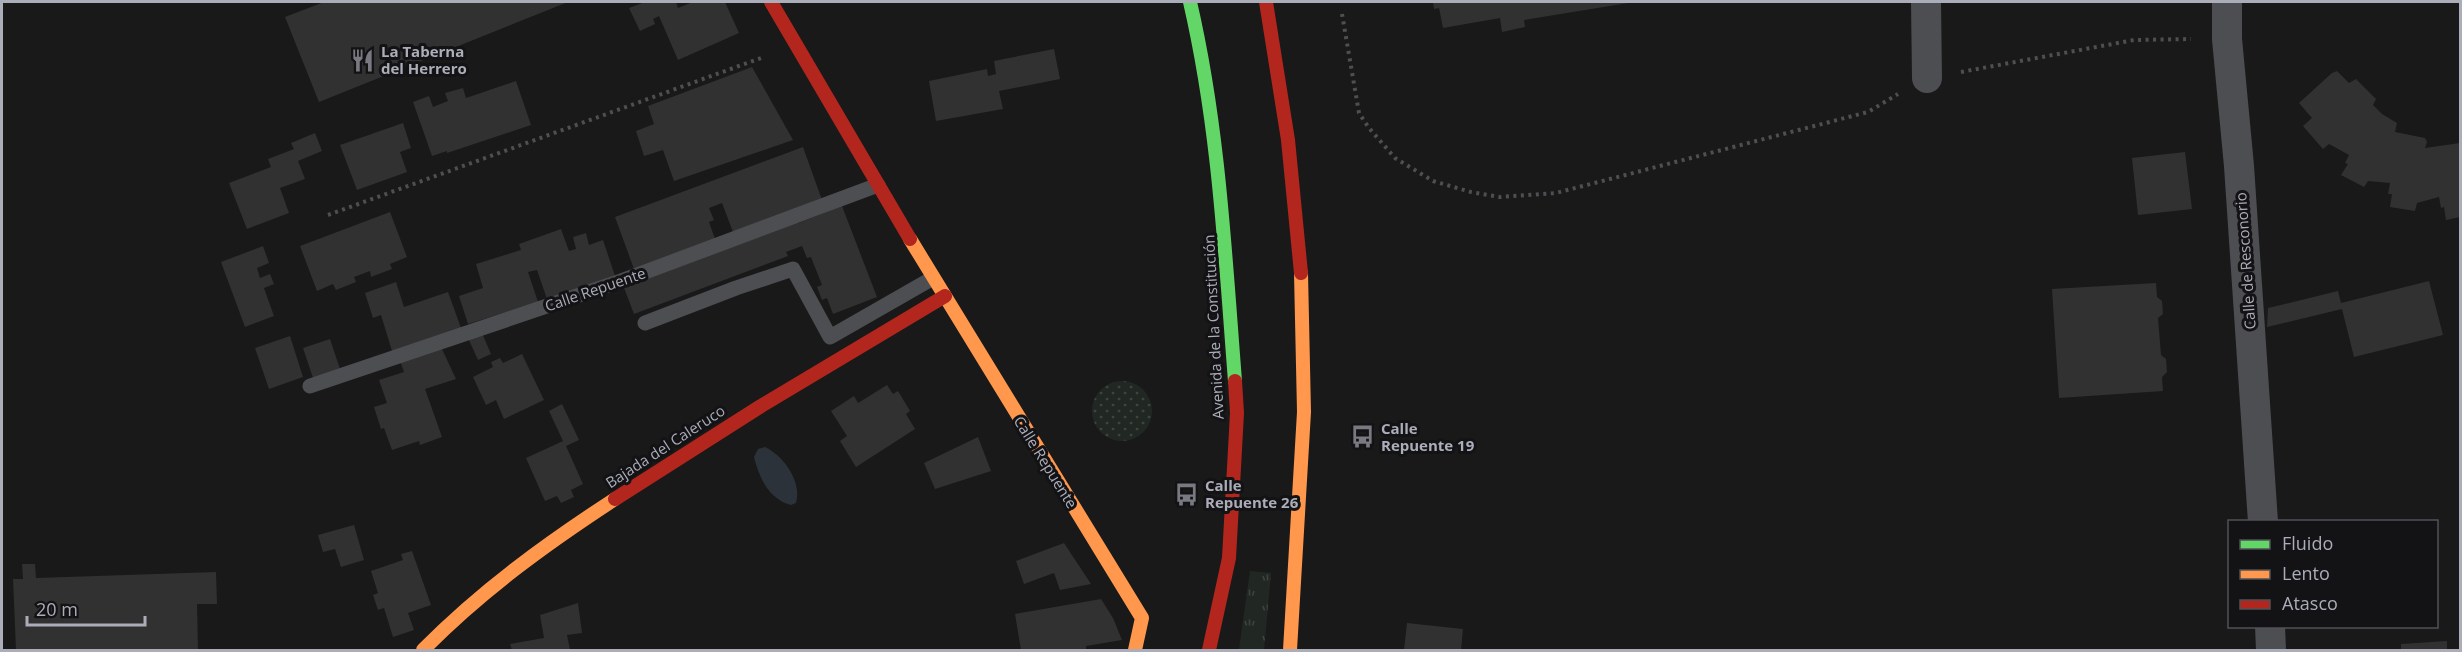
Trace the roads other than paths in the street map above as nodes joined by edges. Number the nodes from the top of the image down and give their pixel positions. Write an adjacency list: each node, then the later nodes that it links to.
1 (771, 2): 7 (street, Calle Repuente)
2 (1190, 2): 16 (street, Avenida de la Constitución)
3 (1266, 2): 17 (street)
4 (1926, 2): 6 (street)
5 (2227, 2): 12 (street, Calle de Resconorio)
6 (1927, 78)
7 (878, 185): 8 (street, Calle Repuente); 11 (lane, Calle Repuente)
8 (933, 278): 9 (street, Calle Repuente); 10 (lane)
9 (945, 297): 14 (street, Bajada del Caleruco); 15 (street, Calle Repuente)
10 (645, 323)
11 (310, 386)
12 (2262, 520)
13 (2270, 628): 18 (street)
14 (423, 651)
15 (1135, 651)
16 (1209, 651)
17 (1290, 651)
18 (2271, 651)

